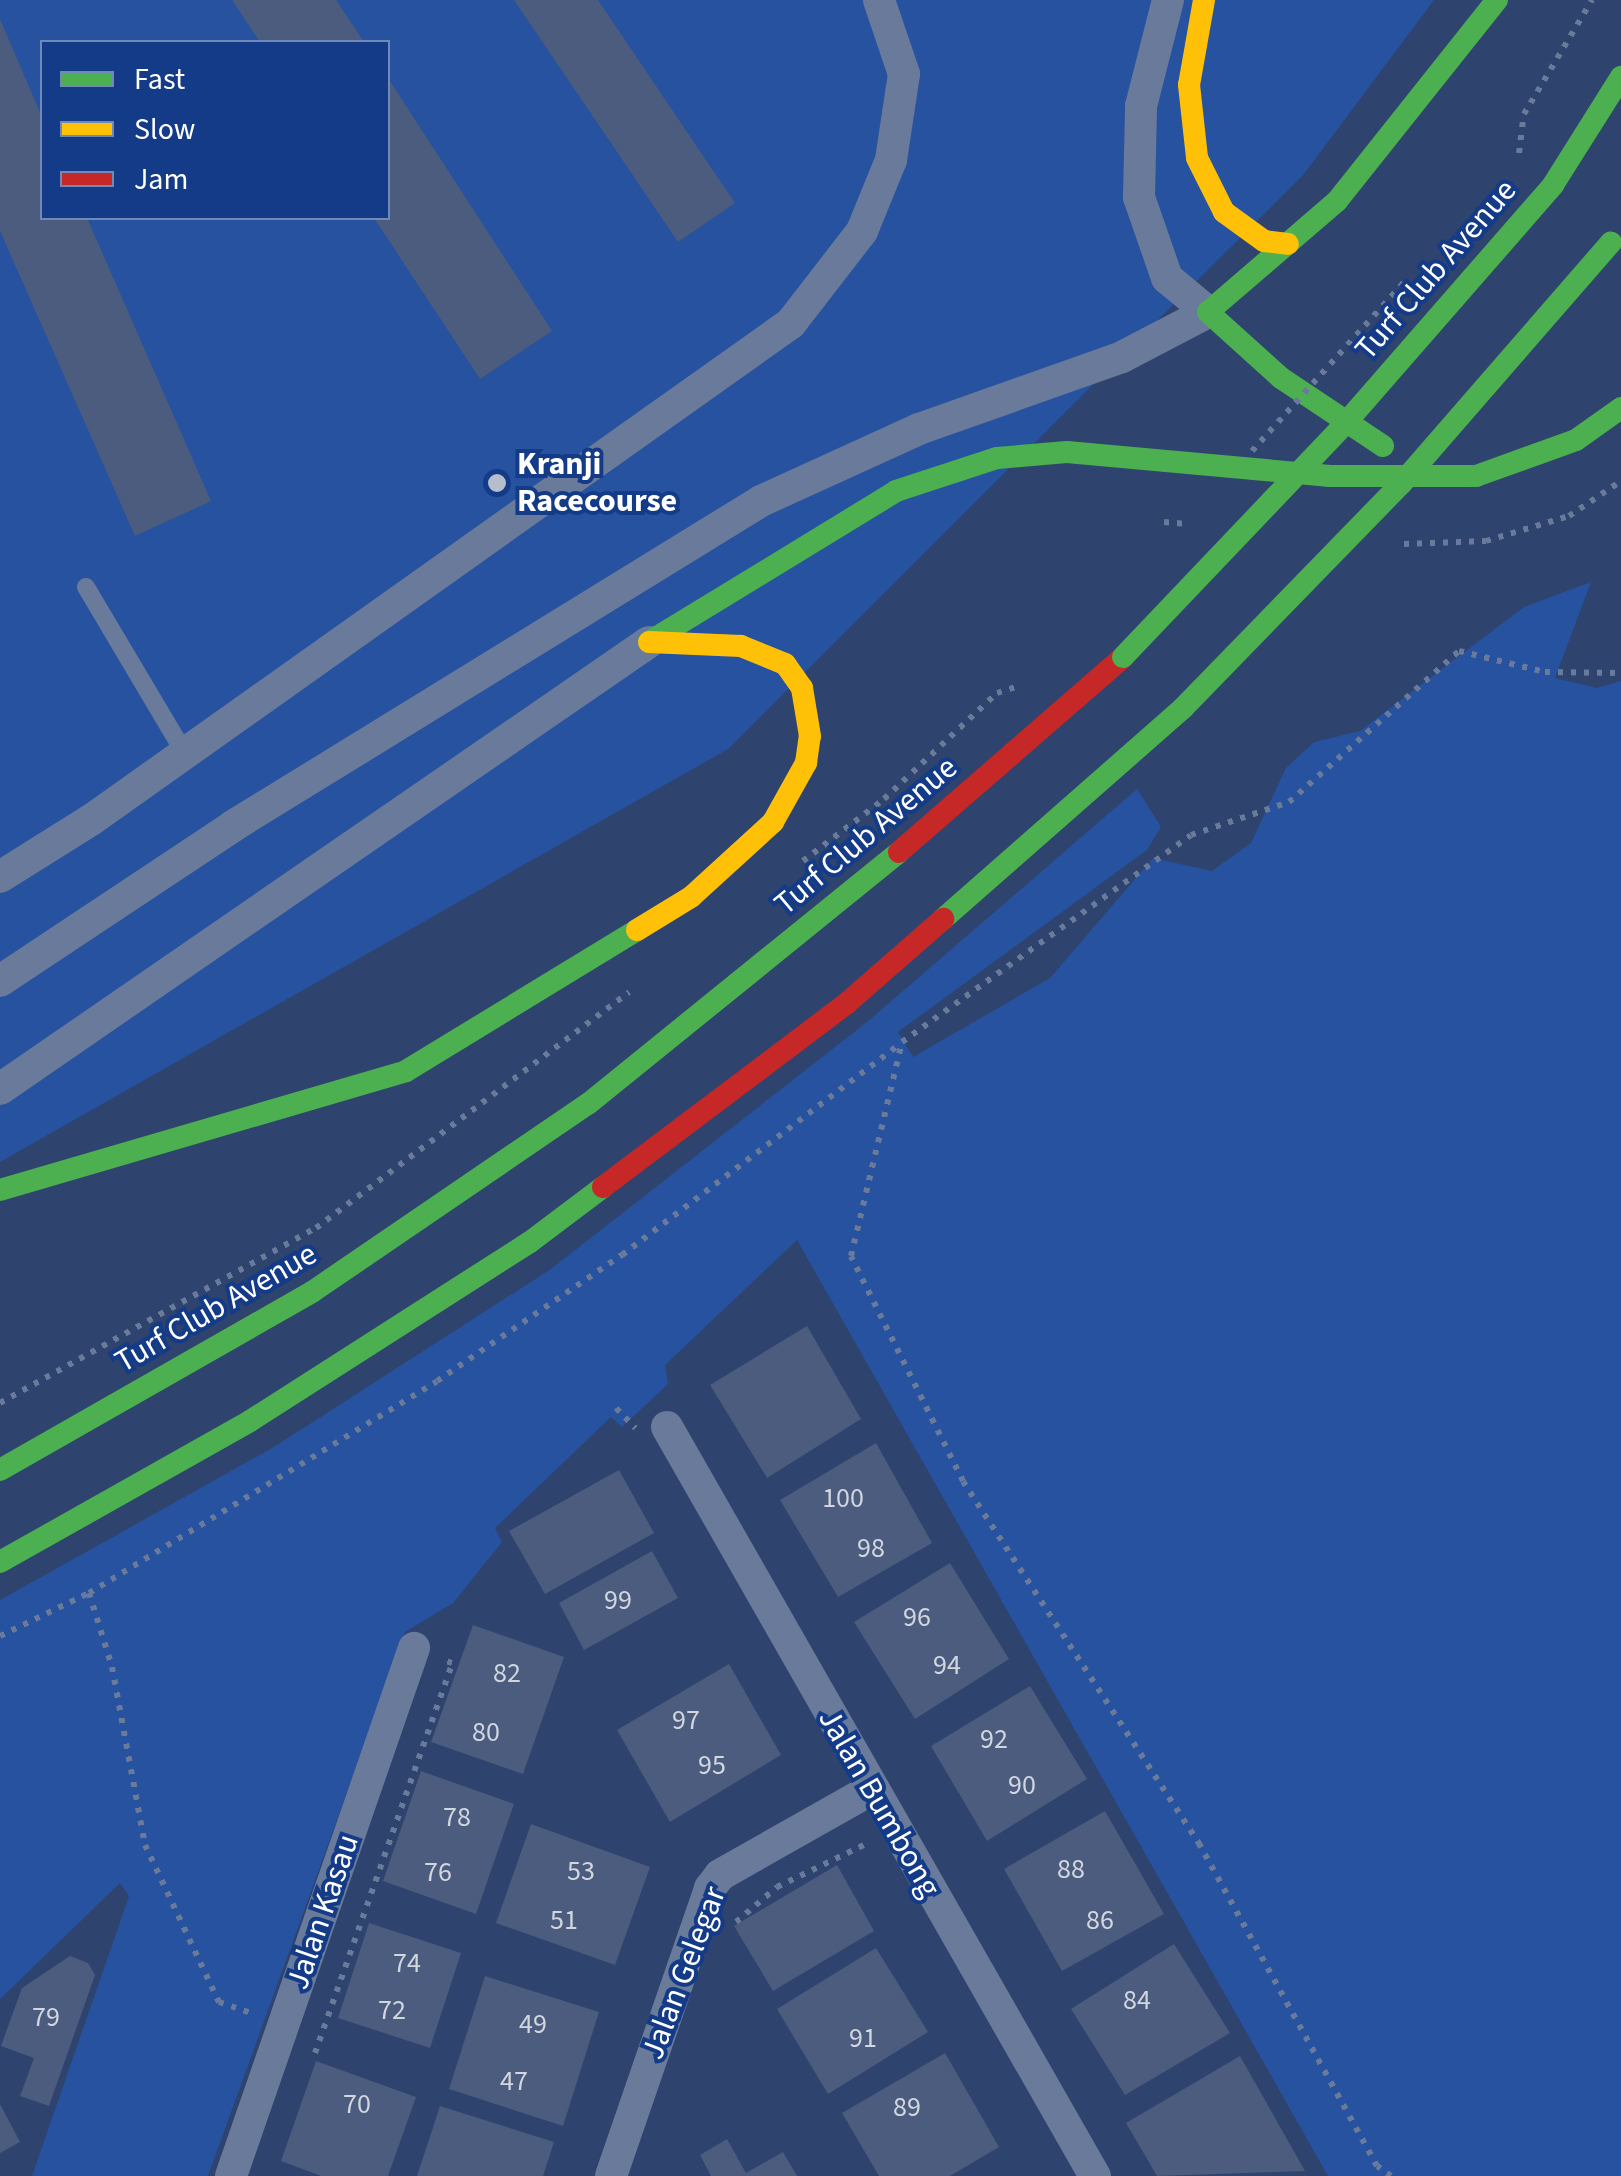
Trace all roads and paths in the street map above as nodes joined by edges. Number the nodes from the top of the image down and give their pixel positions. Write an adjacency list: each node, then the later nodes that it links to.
1 (879, 0): 20 (street)
2 (1168, 0): 11 (street)
3 (1204, 0): 9 (main road)
4 (1497, 0): 9 (main road)
5 (1592, 0): 7 (path)
6 (1621, 77): 29 (main road, Turf Club Avenue, bridge)
7 (1505, 169)
8 (1616, 235): 30 (main road, bridge)
9 (1288, 244): 11 (main road)
10 (1413, 272): 13 (path, bridge)
11 (1208, 312): 14 (main road); 22 (street)
12 (1621, 408): 14 (main road)
13 (1242, 462)
14 (1476, 476): 18 (main road)
15 (1189, 521): 16 (path)
16 (1176, 536)
17 (86, 587): 20 (lane)
18 (649, 642): 24 (street); 25 (main road)
19 (1621, 674): 23 (path)
20 (186, 754): 21 (street)
21 (0, 877)
22 (0, 981)
23 (902, 1042): 31 (path); 41 (path)
24 (0, 1089)
25 (0, 1190)
26 (616, 1408): 27 (path)
27 (629, 1428)
28 (667, 1428): 34 (street, Jalan Bumbong)
29 (0, 1470)
30 (0, 1562)
31 (88, 1593): 32 (path); 37 (path)
32 (0, 1636)
33 (414, 1648): 37 (street, Jalan Kasau)
34 (870, 1790): 35 (street, Jalan Bumbong); 39 (street, Jalan Gelegar)
35 (894, 1830): 36 (path); 40 (street, Jalan Bumbong)
36 (722, 1934)
37 (284, 2024): 38 (street, Jalan Kasau)
38 (231, 2176)
39 (610, 2176)
40 (1095, 2176)
41 (1391, 2176)

